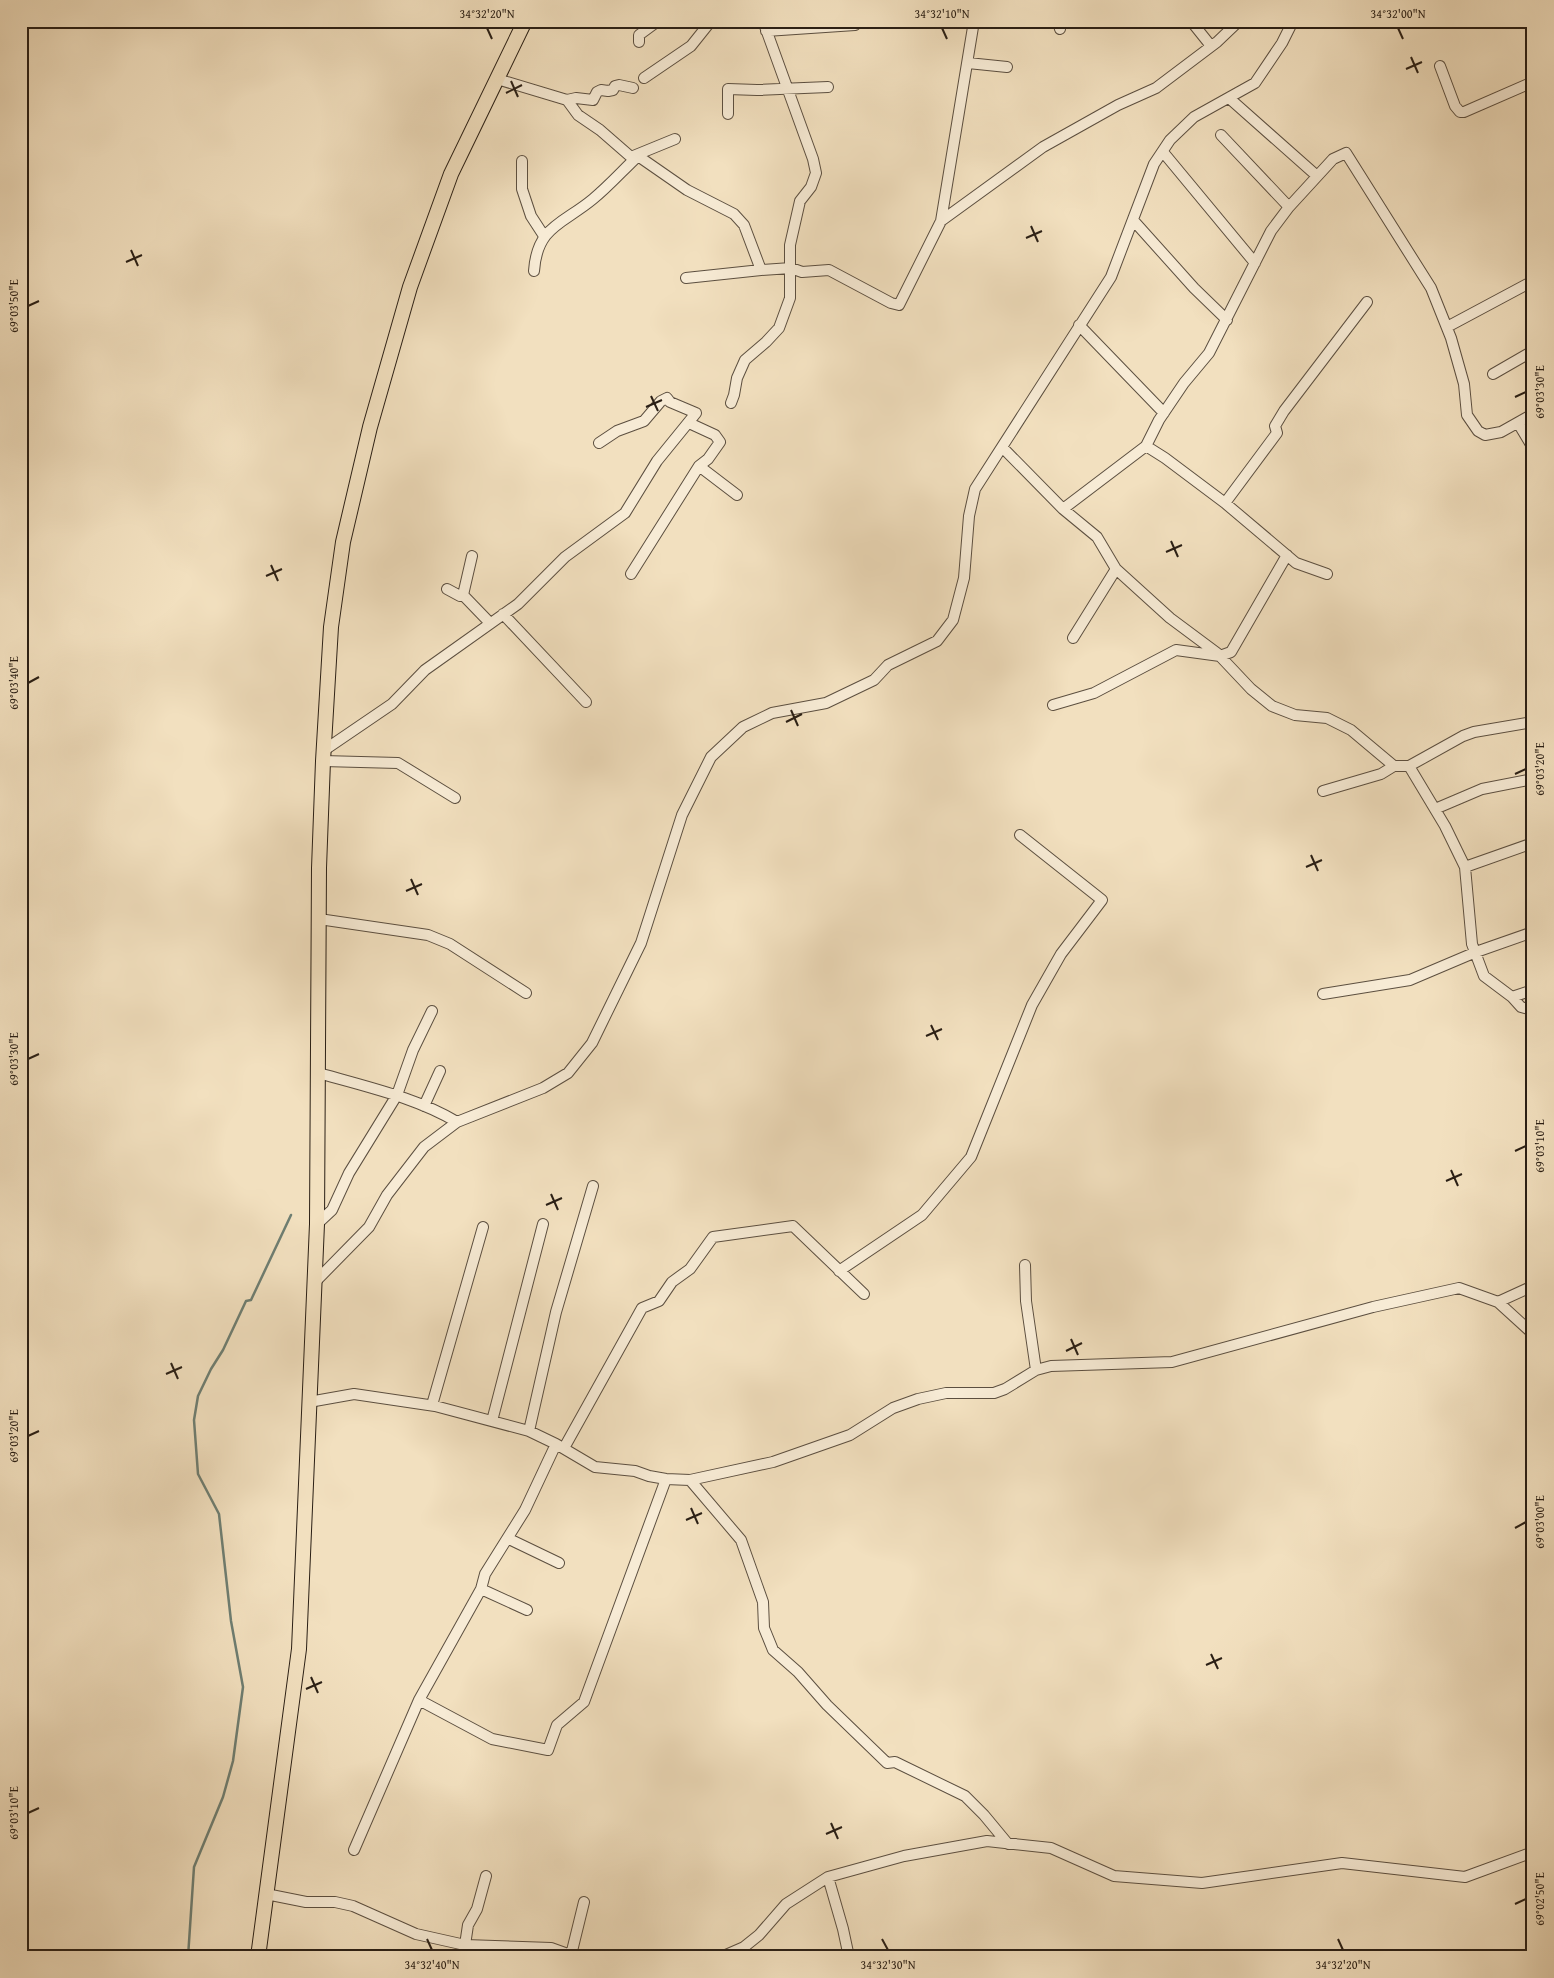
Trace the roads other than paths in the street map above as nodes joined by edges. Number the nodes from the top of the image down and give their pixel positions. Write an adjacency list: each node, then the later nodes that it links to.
1 (525, 21): 16 (main road)
2 (658, 21): 10 (street)
3 (711, 21): 15 (street)
4 (857, 21): 9 (street)
5 (974, 21): 12 (street)
6 (1192, 21): 11 (street)
7 (1239, 21): 11 (street)
8 (1293, 21): 21 (street)
9 (764, 26): 20 (street)
10 (639, 42)
11 (1211, 46): 32 (street)
12 (968, 63): 14 (street); 32 (street)
13 (1440, 66): 17 (street)
14 (1007, 67)
15 (644, 78)
16 (497, 79): 22 (street); 73 (main road)
17 (1533, 82)
18 (828, 86): 20 (street)
19 (633, 88): 22 (street)
20 (788, 88): 23 (street); 35 (street)
21 (1229, 98): 26 (street); 29 (street)
22 (567, 100): 27 (street)
23 (728, 114)
24 (1221, 135): 30 (street)
25 (675, 139): 27 (street)
26 (1163, 152): 31 (street); 34 (street)
27 (638, 156): 33 (street); 37 (street)
28 (522, 161): 33 (street)
29 (1317, 176): 30 (street); 43 (street)
30 (1290, 207): 34 (street)
31 (1133, 220): 41 (street); 42 (street)
32 (941, 221): 35 (street)
33 (544, 236): 36 (street)
34 (1255, 263): 41 (street)
35 (791, 268): 37 (street); 46 (street)
36 (534, 270)
37 (761, 270): 38 (street)
38 (686, 278)
39 (1533, 281): 43 (street)
40 (1367, 302): 57 (street)
41 (1227, 320): 47 (street)
42 (1079, 325): 47 (street); 53 (street)
43 (1447, 327): 50 (street)
44 (1533, 351): 45 (street)
45 (1493, 374)
46 (731, 403)
47 (1164, 413): 52 (street)
48 (1533, 414): 50 (street)
49 (689, 423): 51 (street); 55 (street); 66 (street)
50 (1518, 423): 54 (street)
51 (599, 443)
52 (1146, 446): 57 (street); 58 (street)
53 (1002, 447): 58 (street); 96 (street)
54 (1533, 448)
55 (699, 466): 56 (street); 62 (street)
56 (736, 495)
57 (1225, 503): 59 (street)
58 (1063, 508): 61 (street)
59 (1287, 555): 63 (street); 69 (street)
60 (472, 556): 65 (street)
61 (1116, 569): 68 (street); 69 (street)
62 (631, 574)
63 (1327, 574)
64 (447, 589): 65 (street)
65 (462, 595): 67 (street)
66 (503, 614): 67 (street); 70 (street)
67 (490, 623): 73 (street)
68 (1072, 638)
69 (1220, 656): 71 (street); 74 (street)
70 (586, 702)
71 (1053, 706)
72 (1533, 722): 75 (street)
73 (323, 756): 78 (street); 83 (main road)
74 (1394, 766): 75 (street); 77 (street)
75 (1409, 766): 79 (street)
76 (1533, 779): 79 (street)
77 (1323, 791)
78 (455, 798)
79 (1435, 809): 82 (street)
80 (1020, 835): 102 (street)
81 (1533, 844): 82 (street)
82 (1465, 867): 85 (street)
83 (319, 919): 87 (street); 93 (main road)
84 (1533, 932): 85 (street)
85 (1476, 952): 88 (street); 89 (street)
86 (1533, 990): 89 (street)
87 (526, 993)
88 (1323, 994)
89 (1512, 997): 90 (street)
90 (1533, 1010)
91 (432, 1011): 94 (street)
92 (440, 1071): 95 (street)
93 (319, 1073): 94 (street); 98 (main road)
94 (396, 1095): 95 (street); 98 (street)
95 (424, 1106): 96 (street)
96 (457, 1122): 103 (street)
97 (592, 1186): 112 (street)
98 (317, 1224): 103 (main road)
99 (543, 1224): 111 (street)
100 (483, 1227): 110 (street)
101 (1025, 1264): 108 (street)
102 (839, 1271): 105 (street); 113 (street)
103 (315, 1282): 109 (main road)
104 (1533, 1286): 106 (street)
105 (864, 1294)
106 (1498, 1302): 107 (street); 108 (street)
107 (1533, 1334)
108 (1036, 1370): 115 (street)
109 (309, 1402): 110 (street); 126 (main road)
110 (432, 1405): 111 (street)
111 (492, 1421): 112 (street)
112 (529, 1431): 113 (street)
113 (560, 1446): 114 (street); 116 (street)
114 (666, 1479): 115 (street); 120 (street)
115 (690, 1480): 121 (street)
116 (508, 1539): 117 (street); 118 (street)
117 (559, 1562)
118 (481, 1589): 119 (street); 120 (street)
119 (528, 1610)
120 (418, 1700): 122 (street)
121 (1008, 1844): 123 (street); 125 (street)
122 (354, 1850)
123 (1533, 1852)
124 (486, 1876): 128 (street)
125 (828, 1877): 131 (street); 132 (street)
126 (266, 1894): 128 (street); 130 (main road)
127 (584, 1902): 129 (street)
128 (465, 1945): 129 (street)
129 (573, 1956)
130 (258, 1957)
131 (722, 1957)
132 (849, 1957)

